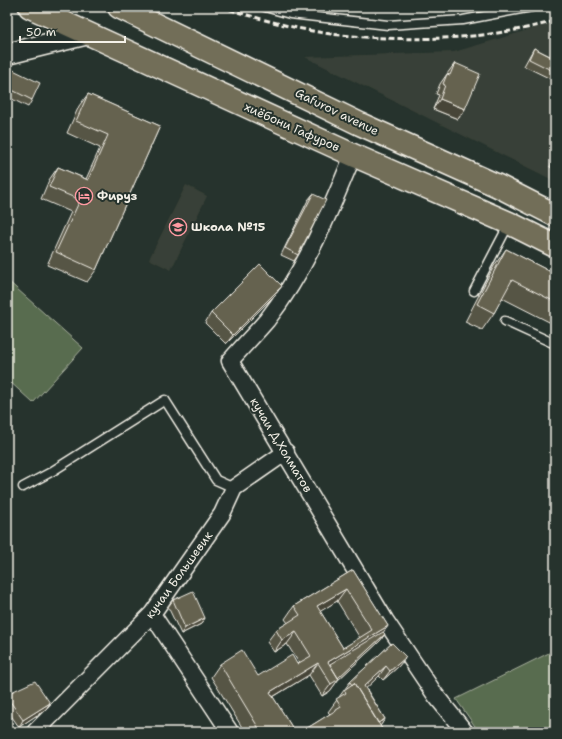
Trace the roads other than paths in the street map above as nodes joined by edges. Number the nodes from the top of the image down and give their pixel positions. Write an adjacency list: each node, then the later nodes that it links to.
1 (30, 7): 5 (highway, хиёбони Гафуров)
2 (119, 7): 8 (highway, Gafurov avenue)
3 (265, 7): 4 (lane)
4 (532, 7)
5 (88, 34): 6 (street); 7 (highway, хиёбони Гафуров)
6 (7, 54)
7 (353, 155): 9 (highway, хиёбони Гафуров); 15 (street, кучаи Д,Холматов)
8 (549, 212): 10 (highway)
9 (509, 223): 10 (highway, хиёбони Гафуров); 12 (lane)
10 (532, 236): 11 (highway, хиёбони Гафуров)
11 (555, 246)
12 (474, 292)
13 (505, 321): 14 (lane)
14 (555, 344)
15 (286, 452): 17 (street); 21 (street, кучаи Д,Холматов)
16 (23, 487): 17 (lane)
17 (234, 488): 18 (street, кучаи Большевик)
18 (152, 614): 19 (street, кучаи Большевик); 20 (street)
19 (35, 732)
20 (230, 732)
21 (464, 732)

